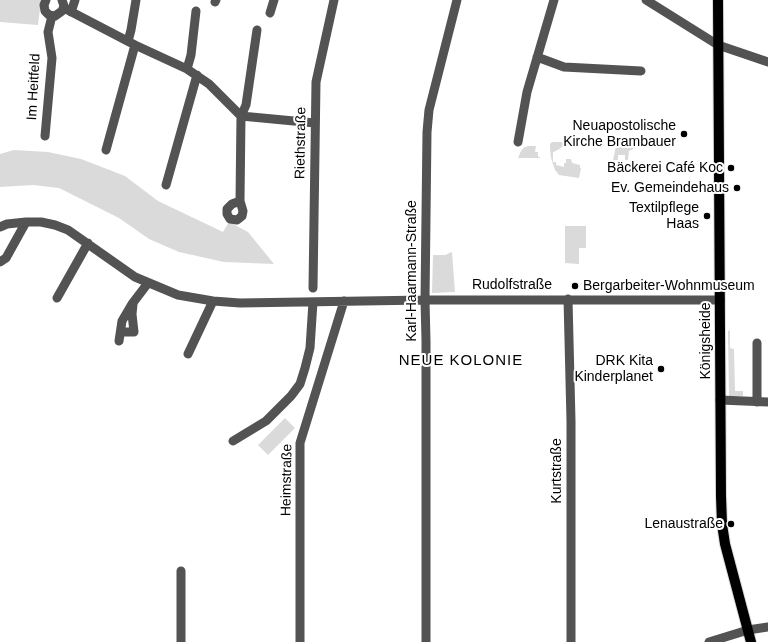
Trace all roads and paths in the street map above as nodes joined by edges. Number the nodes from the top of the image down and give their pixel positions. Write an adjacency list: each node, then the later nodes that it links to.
1 (46, 0): 13 (street)
2 (75, 0): 10 (street)
3 (136, 0): 15 (street)
4 (274, 0): 12 (street)
5 (334, 0): 23 (street, Riethstraße)
6 (457, 0): 37 (street, Karl-Haarmann-Straße)
7 (554, 0): 17 (street)
8 (646, 0): 16 (street)
9 (718, 0): 16 (main road, Königsheide)
10 (65, 7): 13 (street); 15 (street)
11 (196, 11): 19 (street)
12 (270, 13)
13 (52, 16): 24 (street, Im Heitfeld)
14 (257, 30): 22 (street)
15 (131, 43): 19 (street); 26 (street)
16 (718, 45): 18 (street); 38 (main road, Königsheide)
17 (537, 57): 20 (street); 25 (street)
18 (768, 62)
19 (187, 69): 21 (street)
20 (641, 70)
21 (197, 75): 22 (street); 27 (street)
22 (241, 116): 23 (street); 28 (street)
23 (315, 123): 34 (street, Riethstraße)
24 (45, 136)
25 (518, 142)
26 (106, 150)
27 (166, 185)
28 (240, 201)
29 (26, 222): 30 (street); 31 (street); 32 (street)
30 (0, 227)
31 (88, 244): 33 (street); 35 (street)
32 (0, 262)
33 (148, 283): 39 (street); 42 (street)
34 (313, 288)
35 (57, 298)
36 (568, 299): 37 (street, Rudolfstraße); 38 (street, Rudolfstraße); 55 (street, Kurtstraße)
37 (425, 300): 40 (street); 54 (street, Karl-Haarmann-Straße)
38 (720, 300): 45 (main road, Königsheide)
39 (213, 301): 41 (street); 44 (street)
40 (344, 301): 41 (street); 53 (street, Heimstraße)
41 (313, 302): 48 (street)
42 (120, 336)
43 (757, 343): 46 (street)
44 (188, 354)
45 (720, 400): 46 (street); 51 (main road, Königsheide)
46 (757, 402): 47 (street)
47 (768, 402)
48 (233, 441)
49 (182, 571): 52 (street)
50 (768, 627): 51 (street)
51 (748, 630): 56 (street); 57 (main road, Königsheide)
52 (181, 642)
53 (300, 642)
54 (426, 642)
55 (570, 642)
56 (709, 642)
57 (751, 642)

